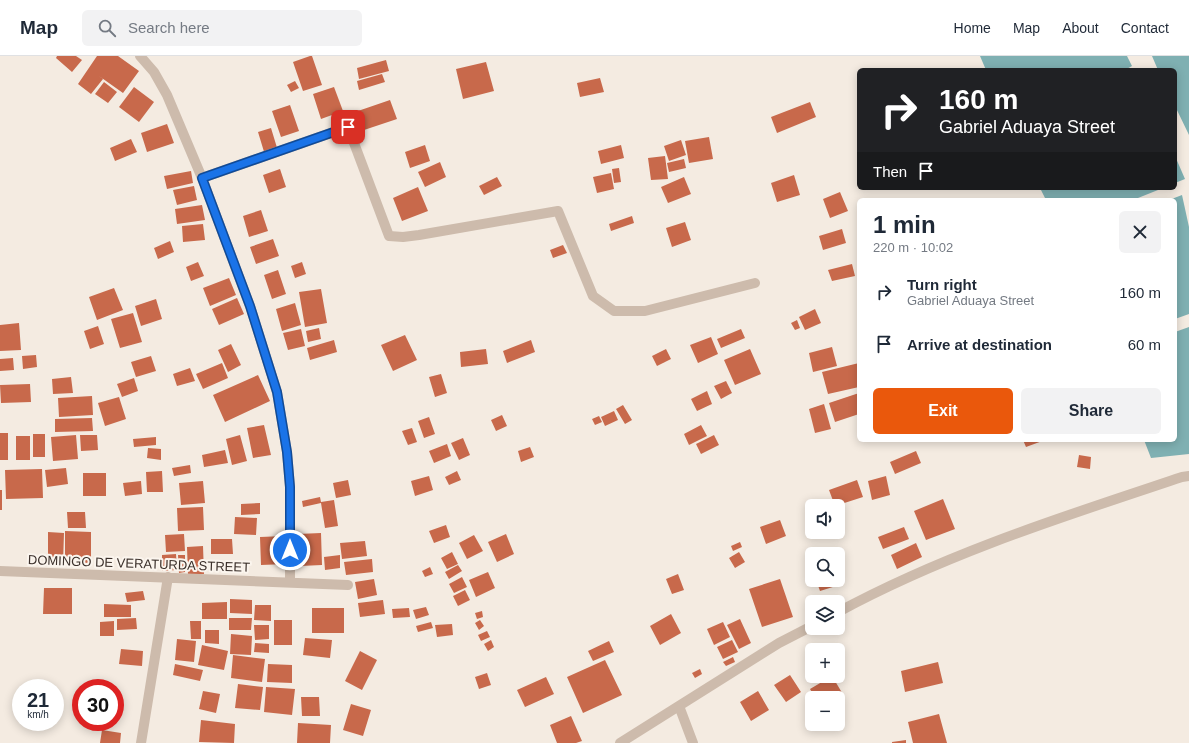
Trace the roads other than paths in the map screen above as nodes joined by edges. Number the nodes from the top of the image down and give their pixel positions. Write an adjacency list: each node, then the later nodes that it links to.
1 (140, 56): 2 (street)
2 (202, 178): 3 (street); 7 (street)
3 (755, 283)
4 (1189, 476): 9 (street)
5 (0, 571): 6 (street, DOMINGO DE VERATURDA STREET)
6 (168, 577): 7 (street, DOMINGO DE VERATURDA STREET); 12 (street)
7 (290, 582): 8 (street, DOMINGO DE VERATURDA STREET)
8 (348, 585)
9 (845, 608)
10 (805, 630): 11 (street)
11 (679, 706): 13 (street); 14 (street)
12 (141, 743)
13 (620, 743)
14 (694, 743)

